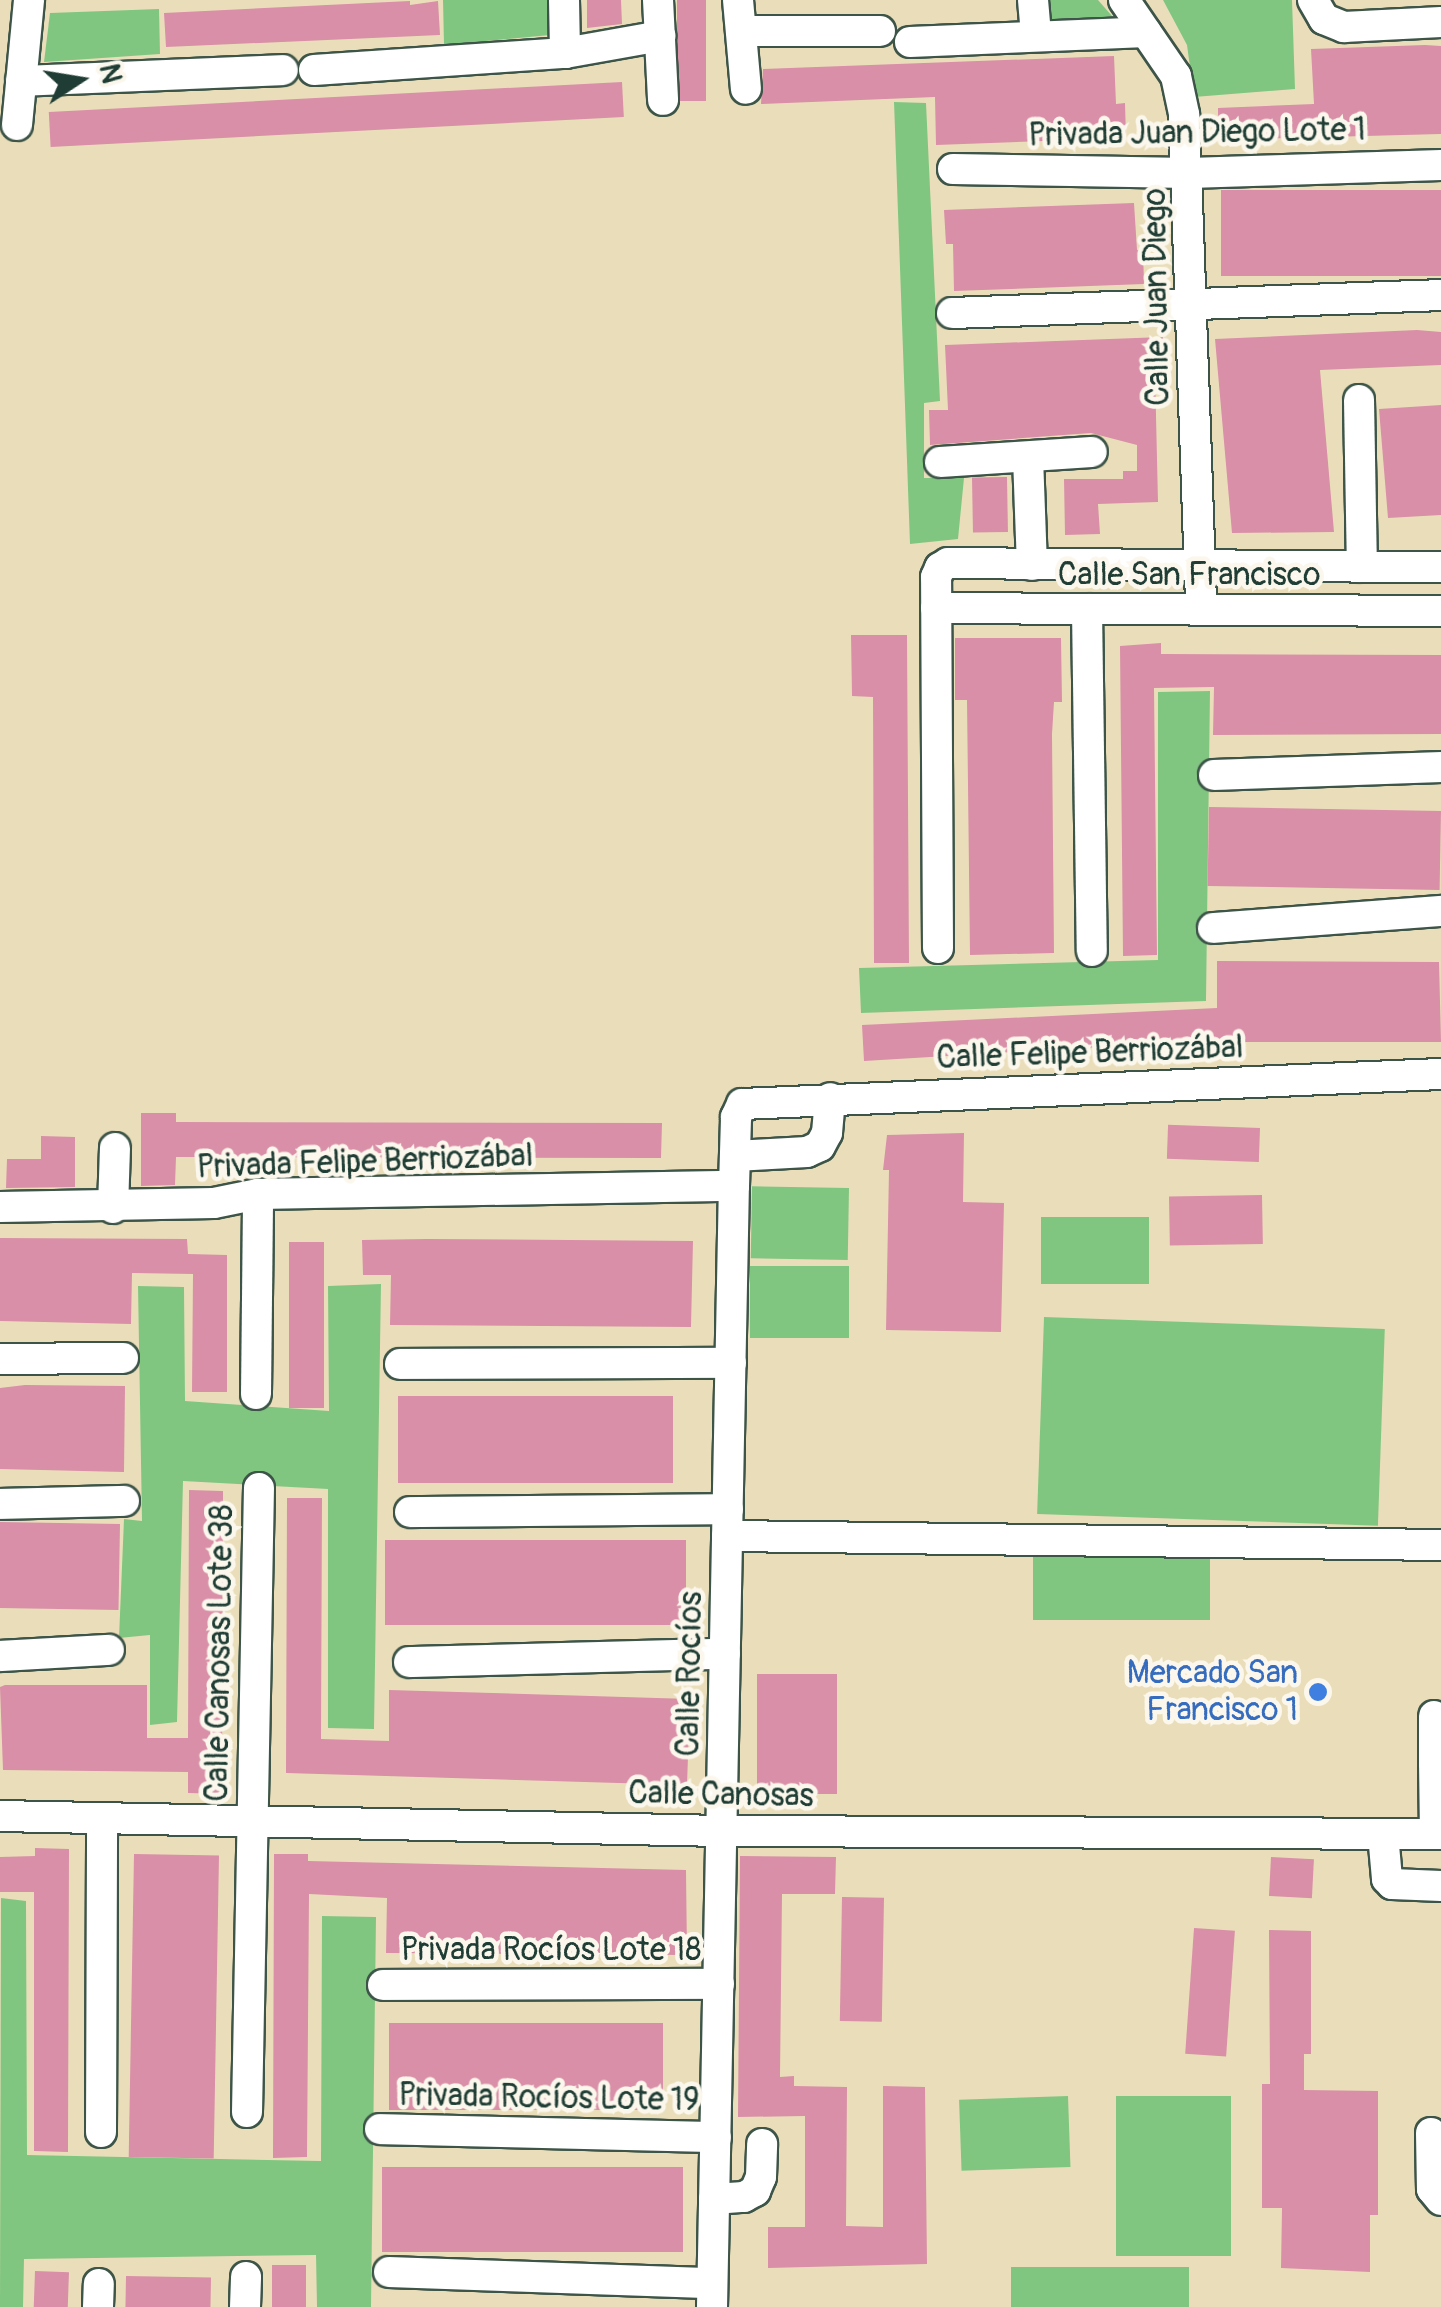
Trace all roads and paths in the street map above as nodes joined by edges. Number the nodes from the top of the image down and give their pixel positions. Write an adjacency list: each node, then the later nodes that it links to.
1 (28, 0): 18 (street)
2 (564, 0): 15 (street)
3 (658, 0): 12 (street)
4 (738, 0): 9 (street)
5 (1033, 0): 13 (street)
6 (1124, 0): 11 (street, Calle Juan Diego)
7 (1319, 10): 8 (street)
8 (1441, 22)
9 (740, 31): 10 (street); 19 (street)
10 (880, 31)
11 (1146, 32): 13 (street); 24 (street, Calle Juan Diego)
12 (660, 36): 15 (street); 20 (street)
13 (1036, 36): 14 (street)
14 (910, 42)
15 (565, 53): 17 (street)
16 (283, 70): 18 (street)
17 (314, 70)
18 (22, 81): 21 (street)
19 (746, 89)
20 (663, 100)
21 (17, 126)
22 (1441, 164): 24 (street, Privada Juan Diego Lote 1)
23 (953, 170): 24 (street, Privada Juan Diego Lote 1)
24 (1189, 173): 26 (street, Calle Juan Diego)
25 (1441, 295): 26 (street)
26 (1190, 304): 27 (street); 33 (street, Calle Juan Diego)
27 (952, 313)
28 (1360, 400): 34 (street)
29 (1092, 452): 30 (street)
30 (1028, 457): 31 (street); 32 (street)
31 (940, 462)
32 (1032, 565): 33 (street, Calle San Francisco); 36 (street, Calle San Francisco)
33 (1201, 565): 34 (street, Calle San Francisco); 38 (street, Calle Juan Diego)
34 (1362, 566): 35 (street, Calle San Francisco)
35 (1441, 567)
36 (936, 608): 37 (street, Calle San Francisco); 44 (street)
37 (1087, 610): 38 (street, Calle San Francisco); 45 (street)
38 (1201, 610): 39 (street, Calle San Francisco)
39 (1441, 612)
40 (1441, 767): 41 (street)
41 (1214, 775)
42 (1441, 911): 43 (street)
43 (1213, 928)
44 (938, 948)
45 (1092, 951)
46 (1441, 1074): 47 (street, Calle Felipe Berriozábal)
47 (830, 1098): 48 (street, Calle Felipe Berriozábal); 50 (street, Privada Felipe Berriozábal)
48 (742, 1104): 50 (street, Calle Rocíos)
49 (115, 1148): 53 (street)
50 (734, 1172): 51 (street, Privada Felipe Berriozábal); 56 (street, Calle Rocíos)
51 (258, 1194): 53 (street, Privada Felipe Berriozábal); 58 (street)
52 (0, 1208): 53 (street, Privada Felipe Berriozábal)
53 (113, 1208)
54 (123, 1358): 55 (street)
55 (0, 1359)
56 (731, 1363): 57 (street); 63 (street, Calle Rocíos)
57 (400, 1364)
58 (256, 1394)
59 (259, 1488): 73 (street, Calle Canosas Lote 38)
60 (124, 1501): 61 (street)
61 (0, 1504)
62 (410, 1512): 63 (street)
63 (728, 1522): 64 (street); 66 (street, Calle Rocíos)
64 (1441, 1546)
65 (109, 1650): 67 (street)
66 (725, 1654): 68 (street); 74 (street, Calle Rocíos)
67 (0, 1656)
68 (409, 1662)
69 (1434, 1716): 70 (street)
70 (1438, 1763): 76 (street)
71 (0, 1816): 72 (street, Calle Canosas)
72 (102, 1818): 73 (street, Calle Canosas); 82 (street)
73 (250, 1821): 74 (street, Calle Canosas); 80 (street, Calle Canosas Lote 38)
74 (722, 1831): 75 (street, Calle Canosas); 78 (street, Calle Rocíos)
75 (1383, 1834): 76 (street, Calle Canosas); 77 (street)
76 (1438, 1834)
77 (1441, 1886)
78 (718, 1984): 79 (street, Privada Rocíos Lote 18); 84 (street, Calle Rocíos)
79 (384, 1986)
80 (247, 2112)
81 (380, 2129): 84 (street, Privada Rocíos Lote 19)
82 (100, 2132)
83 (1431, 2133): 87 (street)
84 (716, 2136): 86 (street, Calle Rocíos)
85 (762, 2144): 86 (street)
86 (714, 2199): 89 (street, Calle Rocíos)
87 (1441, 2200)
88 (390, 2272): 89 (street)
89 (712, 2295)

